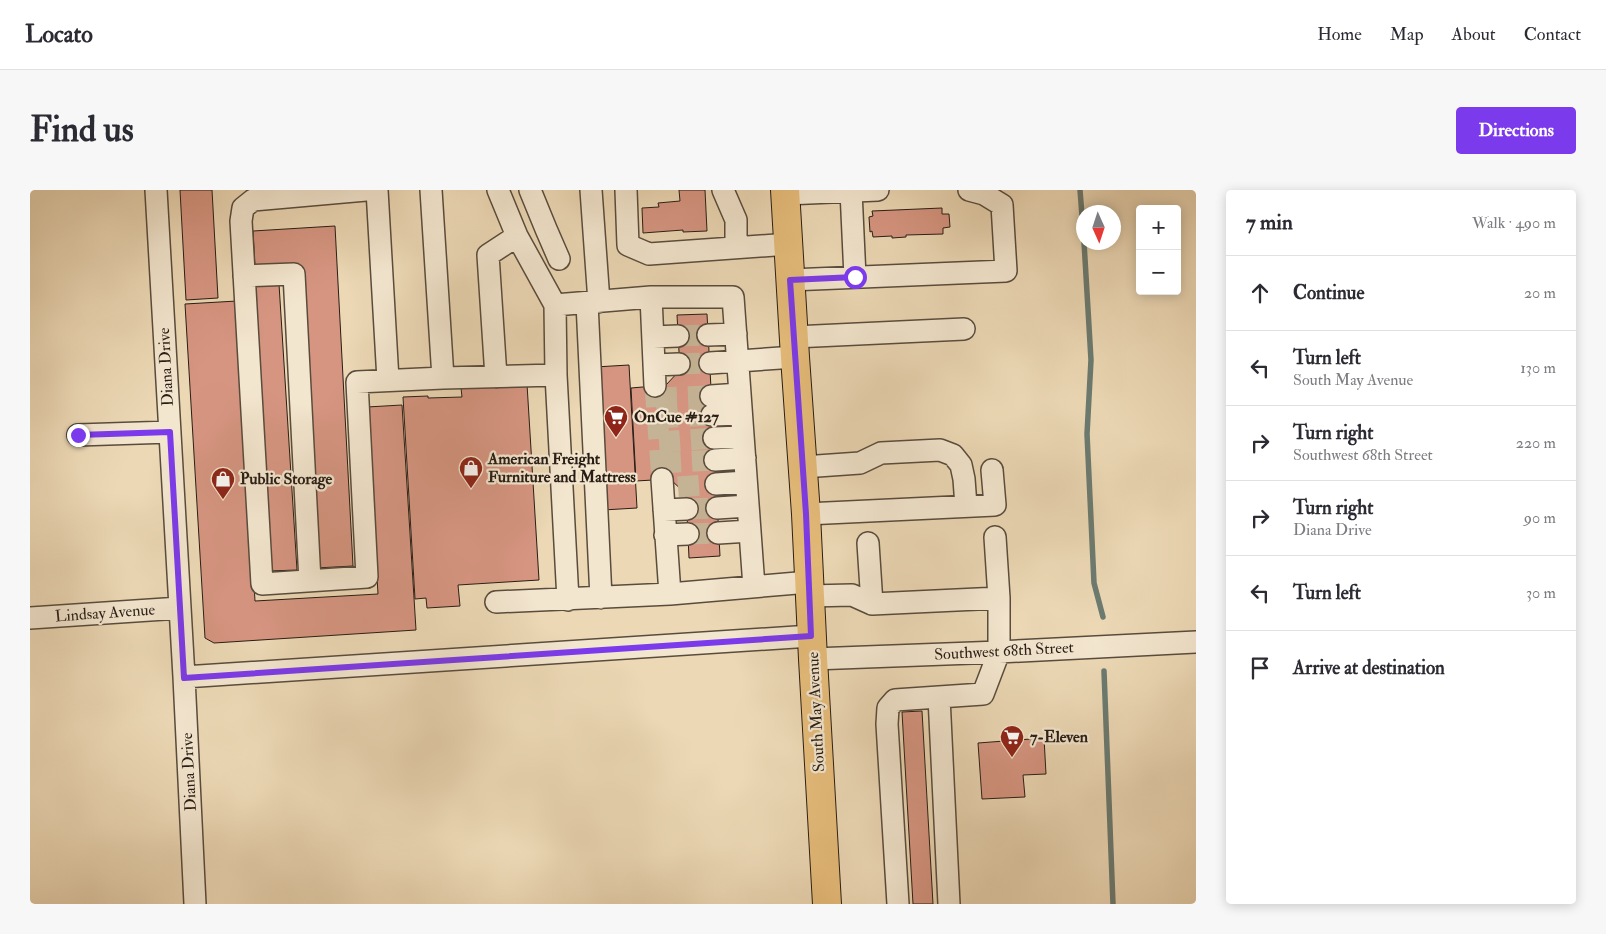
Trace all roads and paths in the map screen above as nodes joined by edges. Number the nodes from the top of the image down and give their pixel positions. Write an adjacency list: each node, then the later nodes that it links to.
1 (156, 190): 42 (street, Diana Drive)
2 (366, 190): 13 (street)
3 (377, 190): 38 (street)
4 (431, 190): 37 (street)
5 (530, 190): 18 (street)
6 (591, 190): 23 (street)
7 (626, 190): 17 (street)
8 (723, 190): 17 (street)
9 (878, 190): 12 (street)
10 (969, 190): 20 (street)
11 (502, 191): 15 (street)
12 (851, 191): 14 (street); 20 (street)
13 (325, 192): 19 (street)
14 (786, 192): 16 (main road, South May Avenue)
15 (517, 236): 24 (street); 36 (street)
16 (788, 244): 17 (street); 21 (main road, South May Avenue)
17 (736, 247)
18 (559, 258)
19 (244, 276): 64 (street); 64 (street)
20 (855, 277): 21 (street)
21 (790, 280): 30 (main road, South May Avenue)
22 (651, 297): 23 (street); 26 (street); 29 (street)
23 (593, 302): 24 (street); 68 (street)
24 (555, 306): 35 (street)
25 (964, 328): 30 (street)
26 (736, 334): 27 (street); 31 (street)
27 (708, 335)
28 (678, 336): 29 (street)
29 (652, 337): 34 (street)
30 (794, 348): 31 (street); 47 (main road, South May Avenue)
31 (738, 361): 32 (street); 40 (street)
32 (710, 363)
33 (679, 364): 34 (street)
34 (654, 365): 39 (street)
35 (556, 375): 36 (street); 70 (street)
36 (496, 376): 37 (street)
37 (443, 378): 38 (street)
38 (388, 380): 64 (street)
39 (655, 386)
40 (741, 404): 41 (street); 45 (street)
41 (712, 406)
42 (170, 432): 43 (street); 73 (street, Diana Drive)
43 (78, 435)
44 (714, 438): 45 (street)
45 (744, 447): 46 (street); 49 (street)
46 (715, 460)
47 (802, 467): 53 (street); 57 (main road, South May Avenue)
48 (992, 470): 53 (street)
49 (746, 482): 50 (street); 52 (street)
50 (716, 484)
51 (667, 485): 56 (street)
52 (748, 506): 54 (street); 58 (street)
53 (966, 506): 57 (street)
54 (717, 508)
55 (687, 509): 56 (street)
56 (664, 510): 61 (street)
57 (806, 514): 66 (main road, South May Avenue)
58 (750, 531): 59 (street); 65 (street)
59 (718, 532)
60 (688, 534): 61 (street)
61 (666, 535): 67 (street)
62 (995, 538): 69 (street)
63 (868, 543): 72 (street)
64 (310, 581)
65 (754, 587): 66 (street); 67 (street)
66 (809, 589): 72 (street); 76 (main road, South May Avenue)
67 (670, 594): 68 (street)
68 (601, 598): 70 (street)
69 (999, 598): 72 (street); 77 (street)
70 (568, 600): 71 (street)
71 (496, 602)
72 (872, 604)
73 (180, 608): 74 (street, Lindsay Avenue); 78 (street, Diana Drive)
74 (30, 618)
75 (1196, 642): 77 (street, Southwest 68th Street)
76 (812, 648): 77 (street, Southwest 68th Street); 78 (street, Southwest 68th Street); 81 (main road, South May Avenue)
77 (999, 652): 79 (street)
78 (184, 678): 80 (street, Diana Drive)
79 (939, 697): 82 (street); 83 (street)
80 (196, 904)
81 (828, 904)
82 (898, 904)
83 (949, 904)

